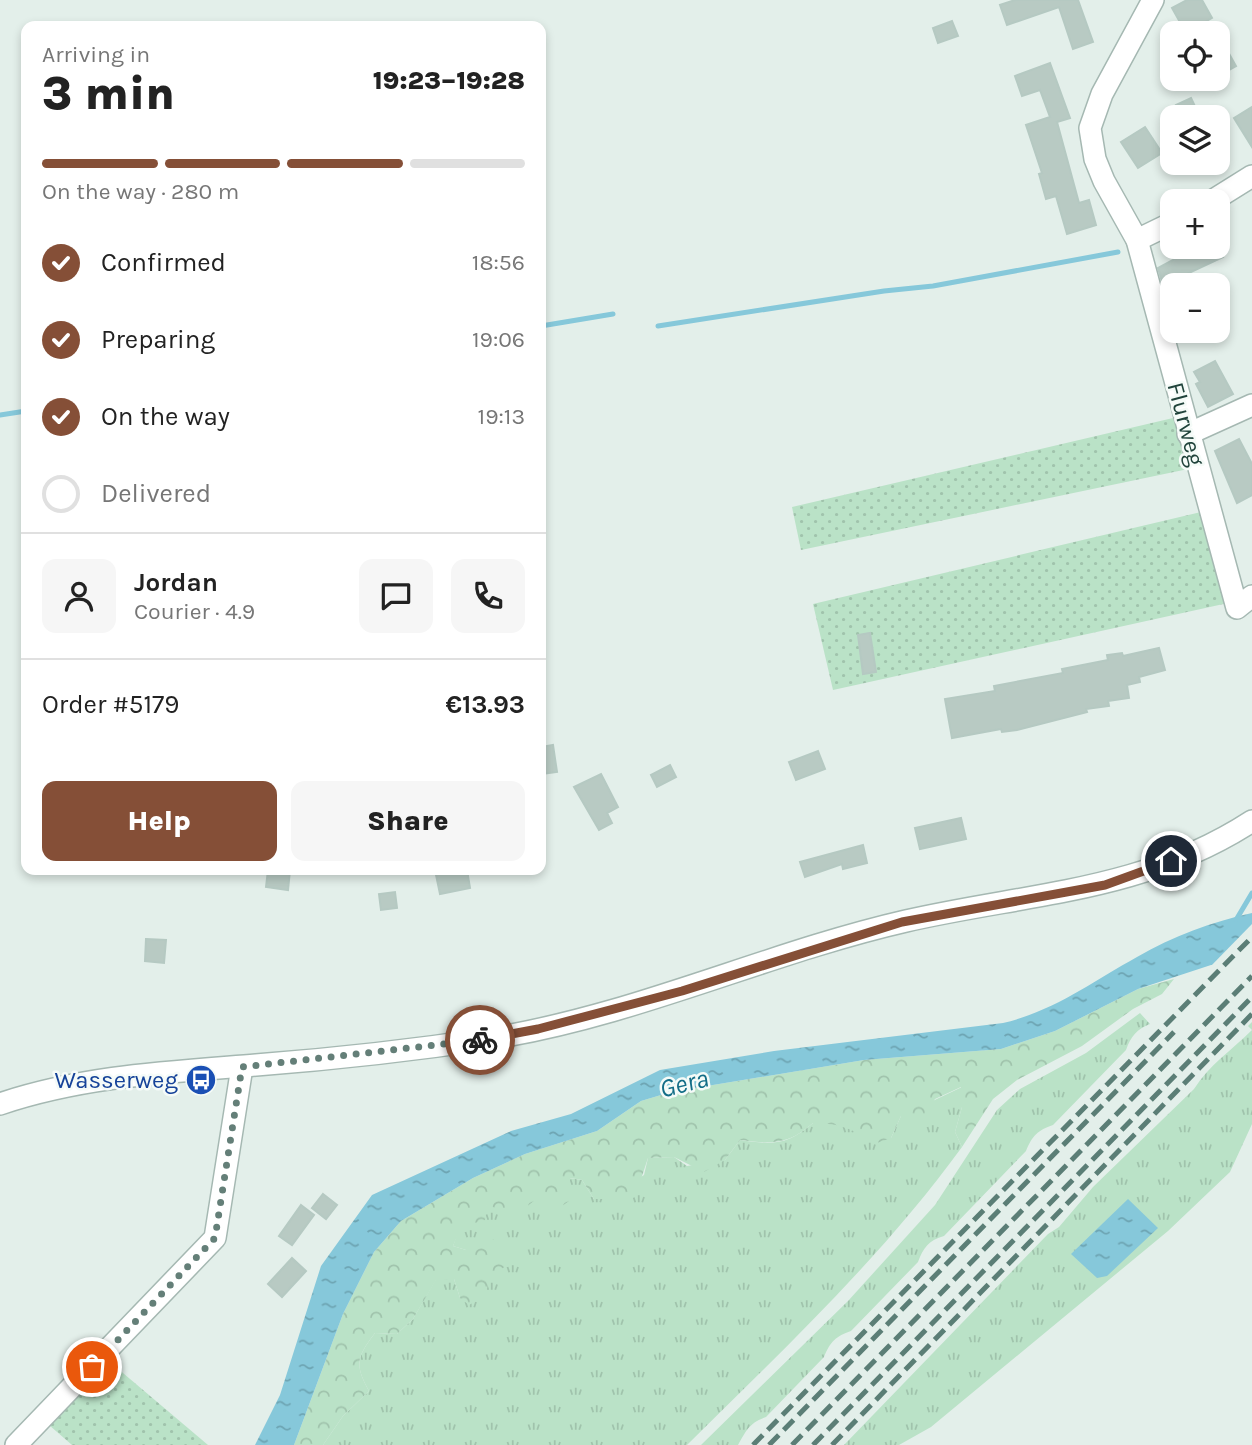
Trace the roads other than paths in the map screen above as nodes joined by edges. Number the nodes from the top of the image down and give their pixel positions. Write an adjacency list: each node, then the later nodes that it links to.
1 (1153, 0): 5 (street, Flurweg)
2 (1252, 176): 3 (street)
3 (1230, 190)
4 (1160, 229): 5 (street)
5 (1137, 240): 7 (street, Flurweg)
6 (1252, 405): 7 (street)
7 (1188, 434): 8 (street, Flurweg)
8 (1244, 602)
9 (1252, 821): 10 (street)
10 (242, 1067): 11 (street); 12 (street)
11 (0, 1104)
12 (16, 1445)

